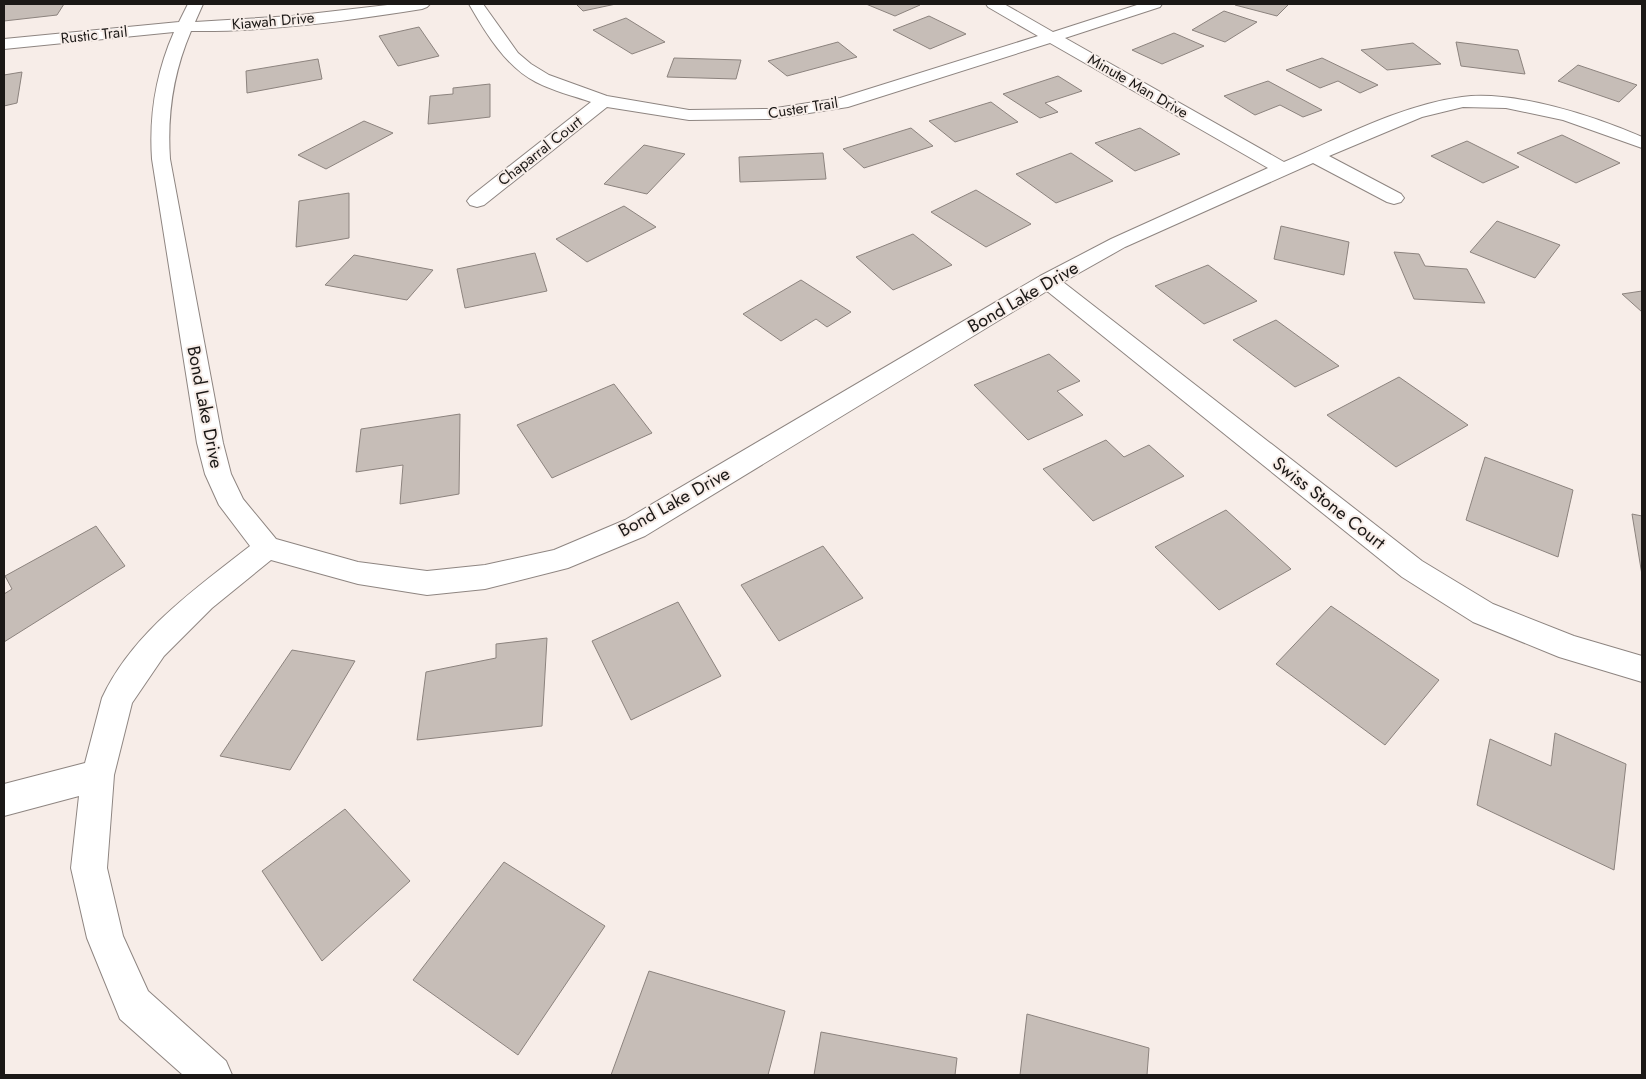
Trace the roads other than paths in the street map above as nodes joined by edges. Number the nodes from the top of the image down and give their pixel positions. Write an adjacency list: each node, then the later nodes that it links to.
1 (196, 4): 6 (street, Bond Lake Drive)
2 (422, 4): 6 (street, Kiawah Drive)
3 (476, 4): 9 (street, Custer Trail)
4 (992, 4): 7 (street, Minute Man Drive)
5 (1155, 4): 7 (street, Custer Trail)
6 (184, 26): 8 (street, Rustic Trail); 16 (street, Bond Lake Drive)
7 (1051, 36): 9 (street, Custer Trail); 12 (street, Minute Man Drive)
8 (4, 44)
9 (604, 101): 14 (street, Chaparral Court)
10 (1642, 143): 11 (street, Bond Lake Drive)
11 (1314, 156): 12 (street, Bond Lake Drive); 13 (street)
12 (1284, 169): 15 (street, Bond Lake Drive)
13 (1394, 198)
14 (477, 201)
15 (1048, 281): 16 (street, Bond Lake Drive); 17 (street, Swiss Stone Court)
16 (267, 548): 18 (street)
17 (1642, 669)
18 (98, 775): 19 (street); 20 (street)
19 (4, 800)
20 (212, 1075)

